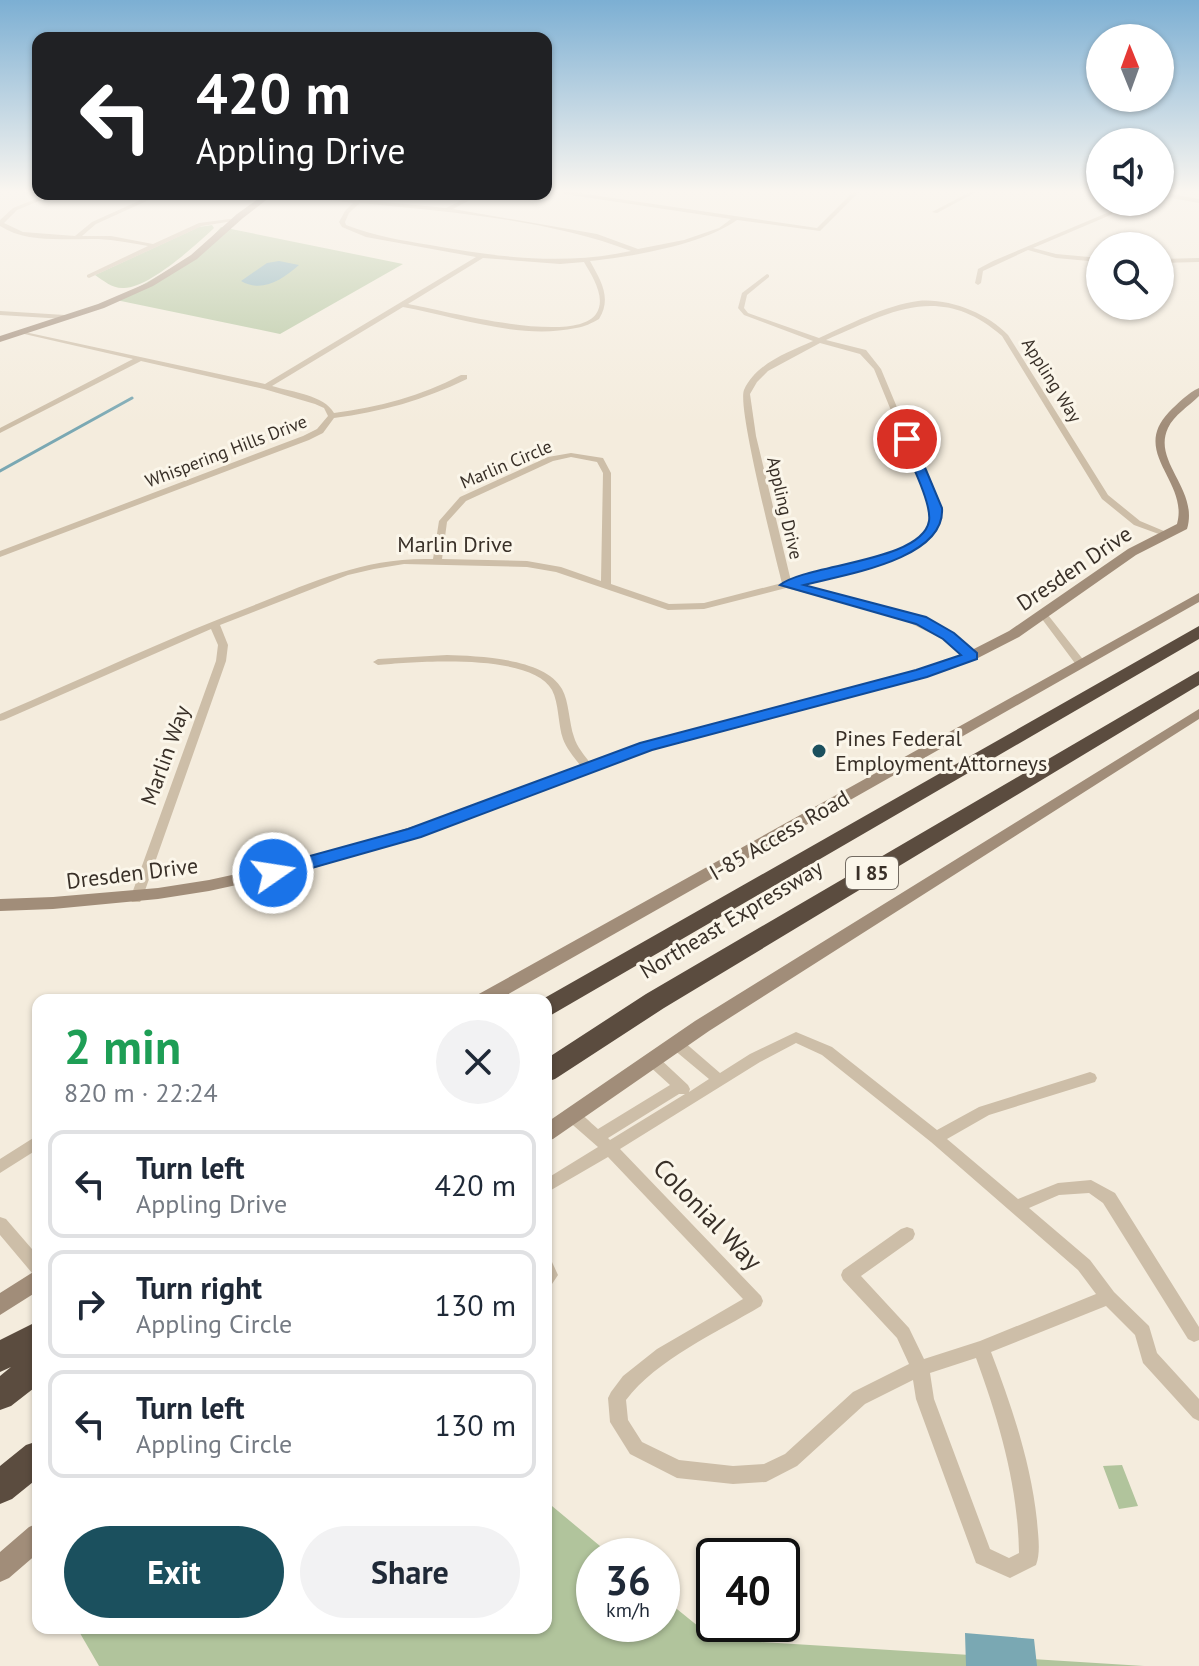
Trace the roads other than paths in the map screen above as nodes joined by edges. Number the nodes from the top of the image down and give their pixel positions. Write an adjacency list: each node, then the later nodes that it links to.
1 (103, 270): 6 (street)
2 (173, 270): 11 (street)
3 (460, 270): 9 (street)
4 (592, 270): 9 (street)
5 (981, 270): 8 (street)
6 (89, 276)
7 (767, 276): 15 (street)
8 (978, 283)
9 (403, 305): 18 (street)
10 (0, 313): 11 (street)
11 (65, 317): 13 (street)
12 (877, 318): 15 (street, Appling Drive); 22 (street, Appling Way)
13 (22, 332): 14 (street); 16 (street, Whispering Hills Drive)
14 (0, 339)
15 (820, 341): 26 (street, Appling Drive); 26 (street, Marlin Drive)
16 (139, 359): 18 (street, Whispering Hills Drive); 21 (street)
17 (464, 377): 20 (street)
18 (266, 387): 20 (street, Whispering Hills Drive)
19 (1199, 391): 22 (street, Dresden Drive)
20 (332, 416): 23 (street, Whispering Hills Drive)
21 (0, 431)
22 (1167, 534): 28 (street, Dresden Drive)
23 (0, 554)
24 (437, 561): 25 (street, Marlin Drive); 25 (street, Marlin Circle); 29 (street, Marlin Drive)
25 (606, 584): 26 (street, Marlin Drive)
26 (787, 585): 31 (street, Appling Drive)
27 (1199, 597): 33 (street, I-85 Access Road)
28 (1045, 617): 31 (street, Dresden Drive); 33 (street)
29 (214, 624): 36 (street, Marlin Drive); 38 (street, Marlin Way)
30 (1199, 631): 41 (highway, Northeast Expressway / I 85)
31 (972, 656): 37 (street, Dresden Drive)
32 (378, 662): 37 (street)
33 (1081, 664): 40 (street, I-85 Access Road)
34 (1199, 677): 44 (highway, Northeast Expressway / I 85)
35 (1199, 713): 42 (street)
36 (0, 718)
37 (588, 768): 38 (street, Dresden Drive)
38 (136, 899): 39 (street, Dresden Drive)
39 (0, 905)
40 (494, 994)
41 (552, 1006)
42 (678, 1045): 43 (street); 46 (street)
43 (653, 1061): 47 (street); 48 (street)
44 (552, 1068)
45 (1090, 1078): 50 (street)
46 (719, 1080): 47 (street); 50 (street)
47 (686, 1092): 51 (street)
48 (571, 1115): 49 (street); 51 (street, Colonial Way)
49 (552, 1129)
50 (936, 1138): 55 (street)
51 (603, 1143): 54 (street); 66 (street, Colonial Way)
52 (32, 1145): 53 (street)
53 (0, 1167)
54 (552, 1182)
55 (1016, 1207): 60 (street); 62 (street)
56 (0, 1224): 58 (street)
57 (907, 1234): 66 (street)
58 (32, 1261)
59 (32, 1283): 61 (street)
60 (1108, 1297): 64 (street, Colonial Way); 69 (street)
61 (0, 1305)
62 (1194, 1334)
63 (32, 1338): 65 (highway)
64 (981, 1348): 66 (street, Colonial Way); 66 (street)
65 (0, 1357)
66 (920, 1368)
67 (32, 1371): 68 (highway)
68 (0, 1395)
69 (1199, 1412)
70 (32, 1462): 71 (highway)
71 (0, 1487)
72 (32, 1541): 73 (street)
73 (0, 1569)

